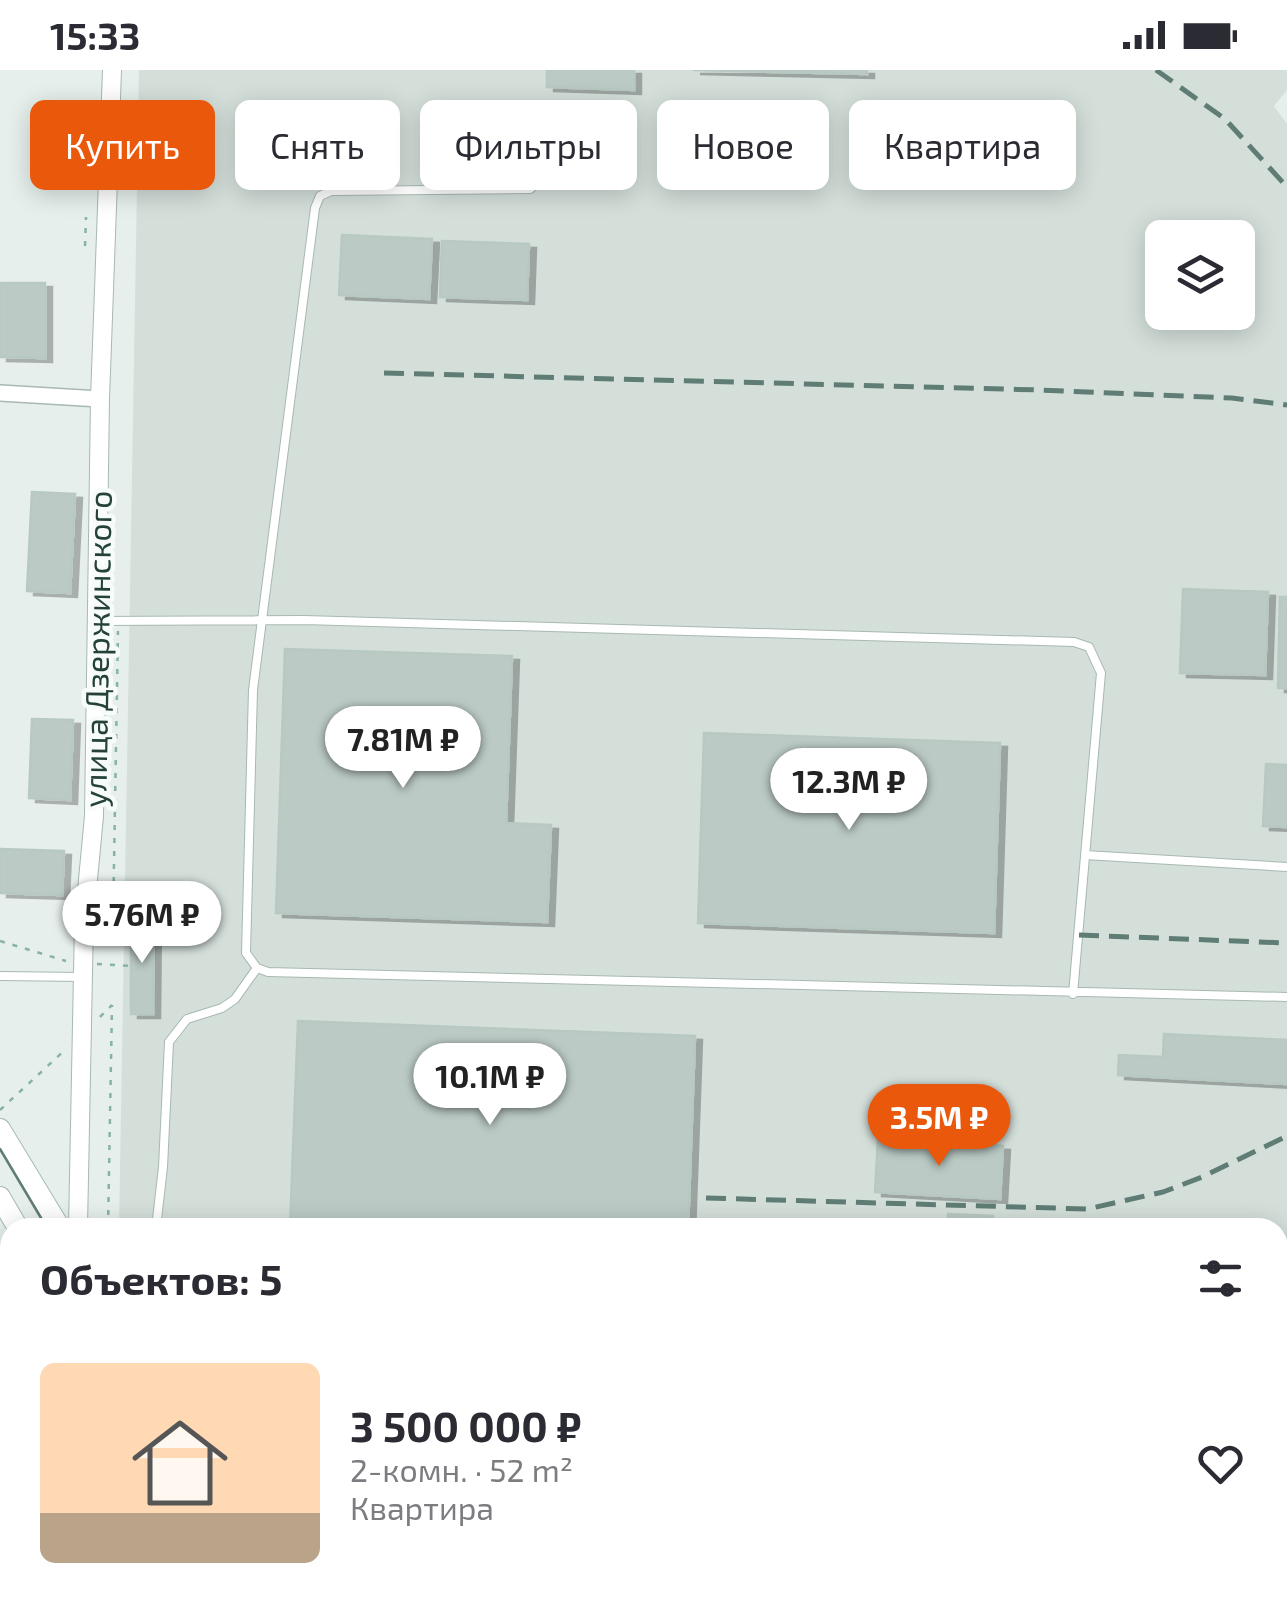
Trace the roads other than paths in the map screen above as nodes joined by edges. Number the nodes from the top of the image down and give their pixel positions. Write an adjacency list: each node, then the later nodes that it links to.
1 (112, 70): 4 (street, улица Дзержинского)
2 (430, 190): 6 (lane)
3 (0, 393): 4 (street)
4 (100, 399): 5 (street, улица Дзержинского)
5 (98, 620): 6 (lane); 9 (street, улица Дзержинского)
6 (262, 620): 7 (lane); 10 (lane)
7 (1086, 855): 8 (lane); 12 (lane)
8 (1287, 866)
9 (83, 968): 11 (lane); 16 (street, улица Дзержинского)
10 (258, 968): 12 (lane); 17 (lane)
11 (0, 976)
12 (1074, 994): 13 (lane)
13 (1287, 997)
14 (0, 1129): 15 (main road)
15 (54, 1218)
16 (78, 1218)
17 (157, 1218)

